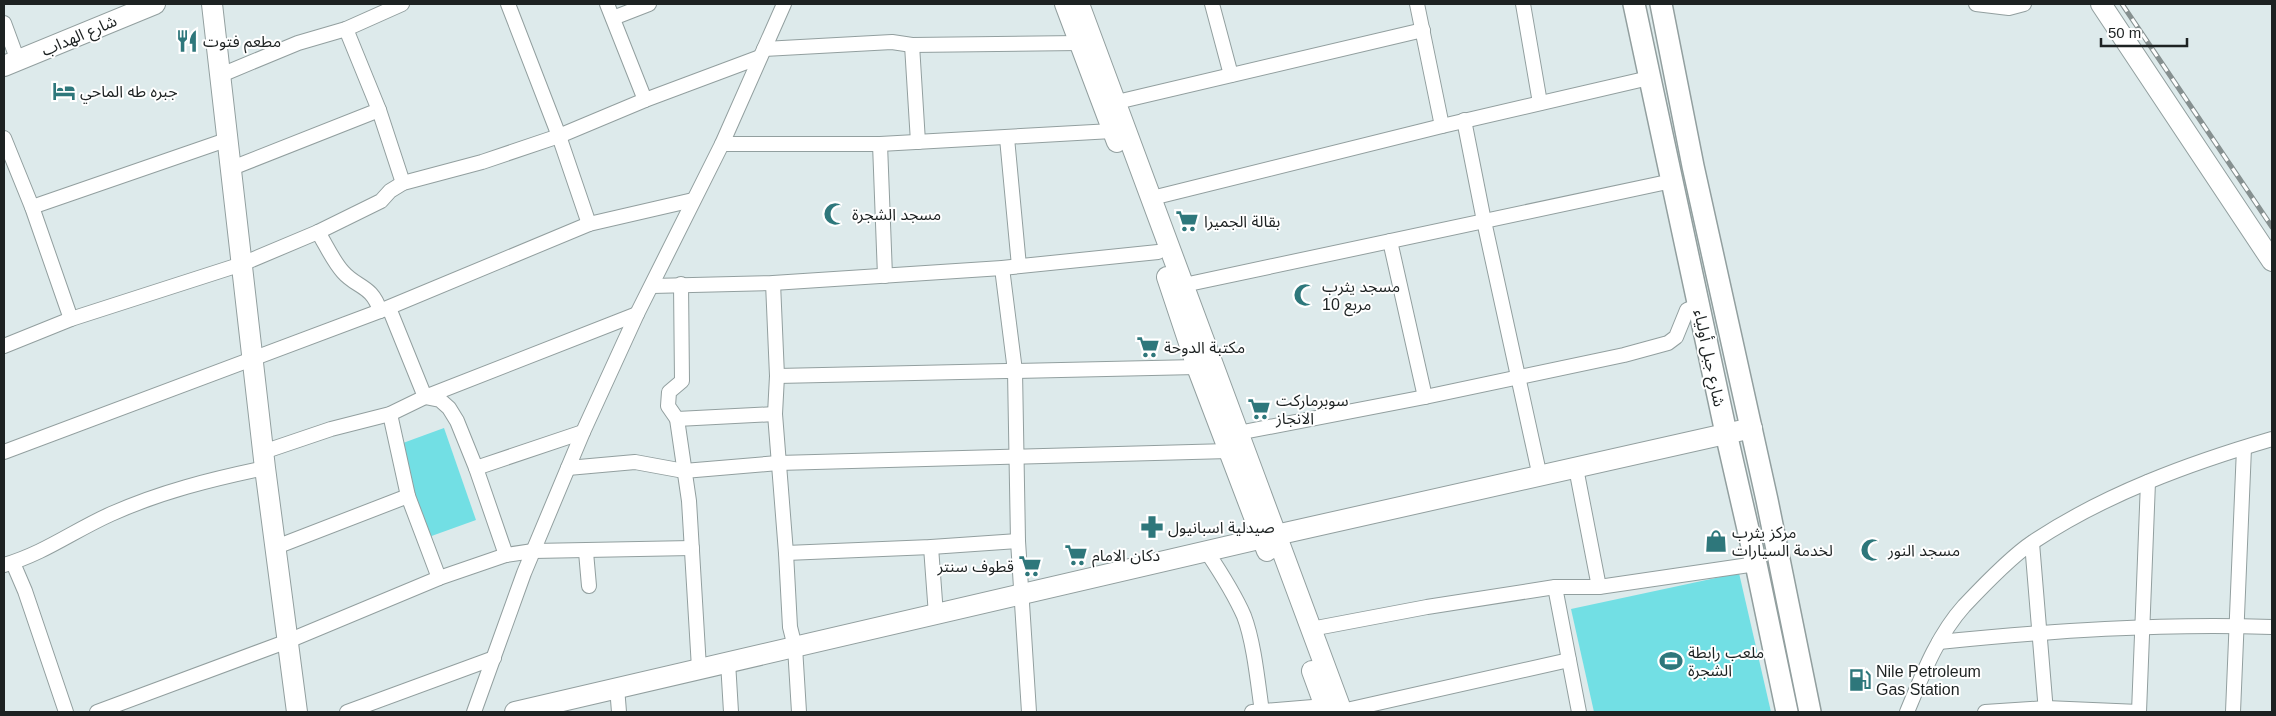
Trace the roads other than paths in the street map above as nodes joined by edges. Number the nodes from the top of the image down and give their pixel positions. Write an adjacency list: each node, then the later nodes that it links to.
1 (155, 4): 25 (street, شارع الهداب)
2 (212, 4): 26 (street)
3 (402, 4): 20 (street)
4 (508, 4): 36 (street)
5 (607, 4): 18 (street)
6 (649, 4): 18 (street)
7 (784, 4): 24 (street)
8 (1065, 4): 22 (street)
9 (1079, 4): 30 (street)
10 (1212, 4): 27 (street)
11 (1417, 4): 21 (street)
12 (1523, 4): 31 (street)
13 (1634, 4): 28 (main road, شارع جبل أولياء)
14 (1661, 4): 78 (main road, شارع جبل أولياء)
15 (1976, 4): 16 (street)
16 (2024, 4)
17 (2101, 4): 54 (street)
18 (613, 18): 29 (street)
19 (4, 23): 25 (street)
20 (346, 29): 26 (street); 32 (street)
21 (1424, 30): 27 (street); 34 (street)
22 (1079, 43): 23 (street); 35 (street)
23 (912, 45): 24 (street); 40 (street)
24 (762, 53): 29 (street); 41 (street)
25 (11, 64)
26 (221, 75): 39 (street)
27 (1231, 75): 30 (street)
28 (1649, 78): 31 (street); 44 (main road, شارع جبل أولياء)
29 (645, 100): 36 (street)
30 (1117, 102): 46 (street)
31 (1540, 103): 33 (street)
32 (379, 110): 43 (street); 45 (street)
33 (1464, 120): 34 (street); 49 (street)
34 (1442, 126): 46 (street)
35 (1112, 131): 38 (street); 53 (street)
36 (559, 136): 45 (street); 50 (street)
37 (4, 138): 48 (street)
38 (1007, 138): 40 (street); 56 (street)
39 (229, 139): 43 (street); 48 (street)
40 (918, 142): 42 (street)
41 (722, 144): 42 (street); 47 (street)
42 (880, 144): 58 (street)
43 (232, 168): 55 (street)
44 (1672, 181): 49 (street); 63 (main road, شارع جبل أولياء)
45 (403, 182): 51 (street)
46 (1152, 198): 61 (street)
47 (693, 200): 50 (street); 62 (street)
48 (32, 207): 66 (street)
49 (1484, 221): 52 (street); 72 (street)
50 (589, 224): 64 (street)
51 (318, 232): 55 (street); 64 (street)
52 (1390, 241): 61 (street); 74 (street)
53 (1158, 252): 56 (street); 69 (street)
54 (2272, 261)
55 (242, 264): 66 (street); 68 (street)
56 (1018, 266): 57 (street)
57 (1002, 268): 58 (street); 70 (street)
58 (885, 276): 59 (street)
59 (773, 283): 60 (street); 71 (street)
60 (681, 284): 62 (street); 77 (street)
61 (1184, 285): 80 (street)
62 (652, 286): 65 (street)
63 (1699, 305): 72 (street); 81 (main road, شارع جبل أولياء)
64 (385, 310): 68 (street); 73 (street)
65 (637, 314): 73 (street); 79 (street)
66 (71, 319): 67 (street)
67 (4, 346)
68 (253, 359): 84 (street); 87 (street)
69 (1197, 367): 70 (street); 85 (street)
70 (1015, 371): 71 (street); 86 (street)
71 (777, 376): 76 (street)
72 (1518, 377): 74 (street); 93 (street)
73 (425, 397): 75 (street); 89 (street)
74 (1425, 397): 80 (street)
75 (390, 414): 87 (street); 95 (street)
76 (775, 414): 77 (street); 88 (street)
77 (677, 419): 92 (street)
78 (1752, 428): 81 (street); 143 (main road, شارع جبل أولياء)
79 (584, 432): 89 (street); 90 (street)
80 (1238, 433): 96 (street)
81 (1726, 433): 91 (street); 108 (main road, شارع جبل أولياء)
82 (2272, 439): 83 (street)
83 (2244, 448): 94 (street); 115 (street)
84 (4, 452)
85 (1229, 452): 86 (street); 96 (street)
86 (1017, 458): 88 (street); 97 (street)
87 (264, 460): 99 (street); 107 (street)
88 (778, 463): 92 (street); 105 (street)
89 (476, 468): 106 (street)
90 (568, 468): 92 (street); 102 (street)
91 (1576, 468): 93 (street); 112 (street)
92 (684, 471): 101 (street)
93 (1540, 477): 96 (street)
94 (2148, 482): 98 (street); 116 (street)
95 (408, 496): 99 (street); 109 (street)
96 (1269, 537): 104 (street); 118 (street); 129 (street)
97 (1018, 541): 100 (street); 113 (street)
98 (2032, 543): 119 (street); 121 (street)
99 (276, 547): 120 (street)
100 (931, 547): 105 (street); 114 (street)
101 (692, 548): 103 (street); 126 (street)
102 (533, 551): 103 (street); 106 (street); 123 (street)
103 (586, 552): 110 (street)
104 (1207, 552): 113 (street); 140 (street)
105 (786, 553): 122 (street)
106 (506, 556): 109 (street)
107 (8, 564): 130 (street)
108 (1756, 564): 112 (street); 142 (main road, شارع جبل أولياء)
109 (439, 578): 120 (street)
110 (589, 586)
111 (1554, 587): 112 (street); 118 (street); 124 (street)
112 (1599, 587)
113 (1021, 596): 114 (street); 139 (street)
114 (936, 615): 122 (street)
115 (2235, 625): 116 (street); 117 (street); 147 (street)
116 (2142, 626): 119 (street); 146 (street)
117 (2272, 626)
118 (1311, 629): 129 (street)
119 (2040, 632): 121 (street); 128 (street)
120 (288, 641): 131 (street); 132 (street)
121 (1939, 642): 144 (street)
122 (795, 647): 125 (street); 138 (street)
123 (494, 658): 133 (street); 134 (street)
124 (1569, 660): 129 (street); 141 (street)
125 (728, 662): 126 (street); 137 (street)
126 (699, 668): 127 (street)
127 (617, 687): 135 (street); 136 (street)
128 (2046, 710): 145 (street); 146 (street)
129 (1334, 711): 140 (street)
130 (66, 712)
131 (97, 712)
132 (297, 712)
133 (347, 712)
134 (474, 712)
135 (515, 712)
136 (619, 712)
137 (731, 712)
138 (800, 712)
139 (1029, 712)
140 (1259, 712)
141 (1579, 712)
142 (1786, 712)
143 (1810, 712)
144 (1907, 712)
145 (1985, 712)
146 (2140, 712)
147 (2232, 712)

